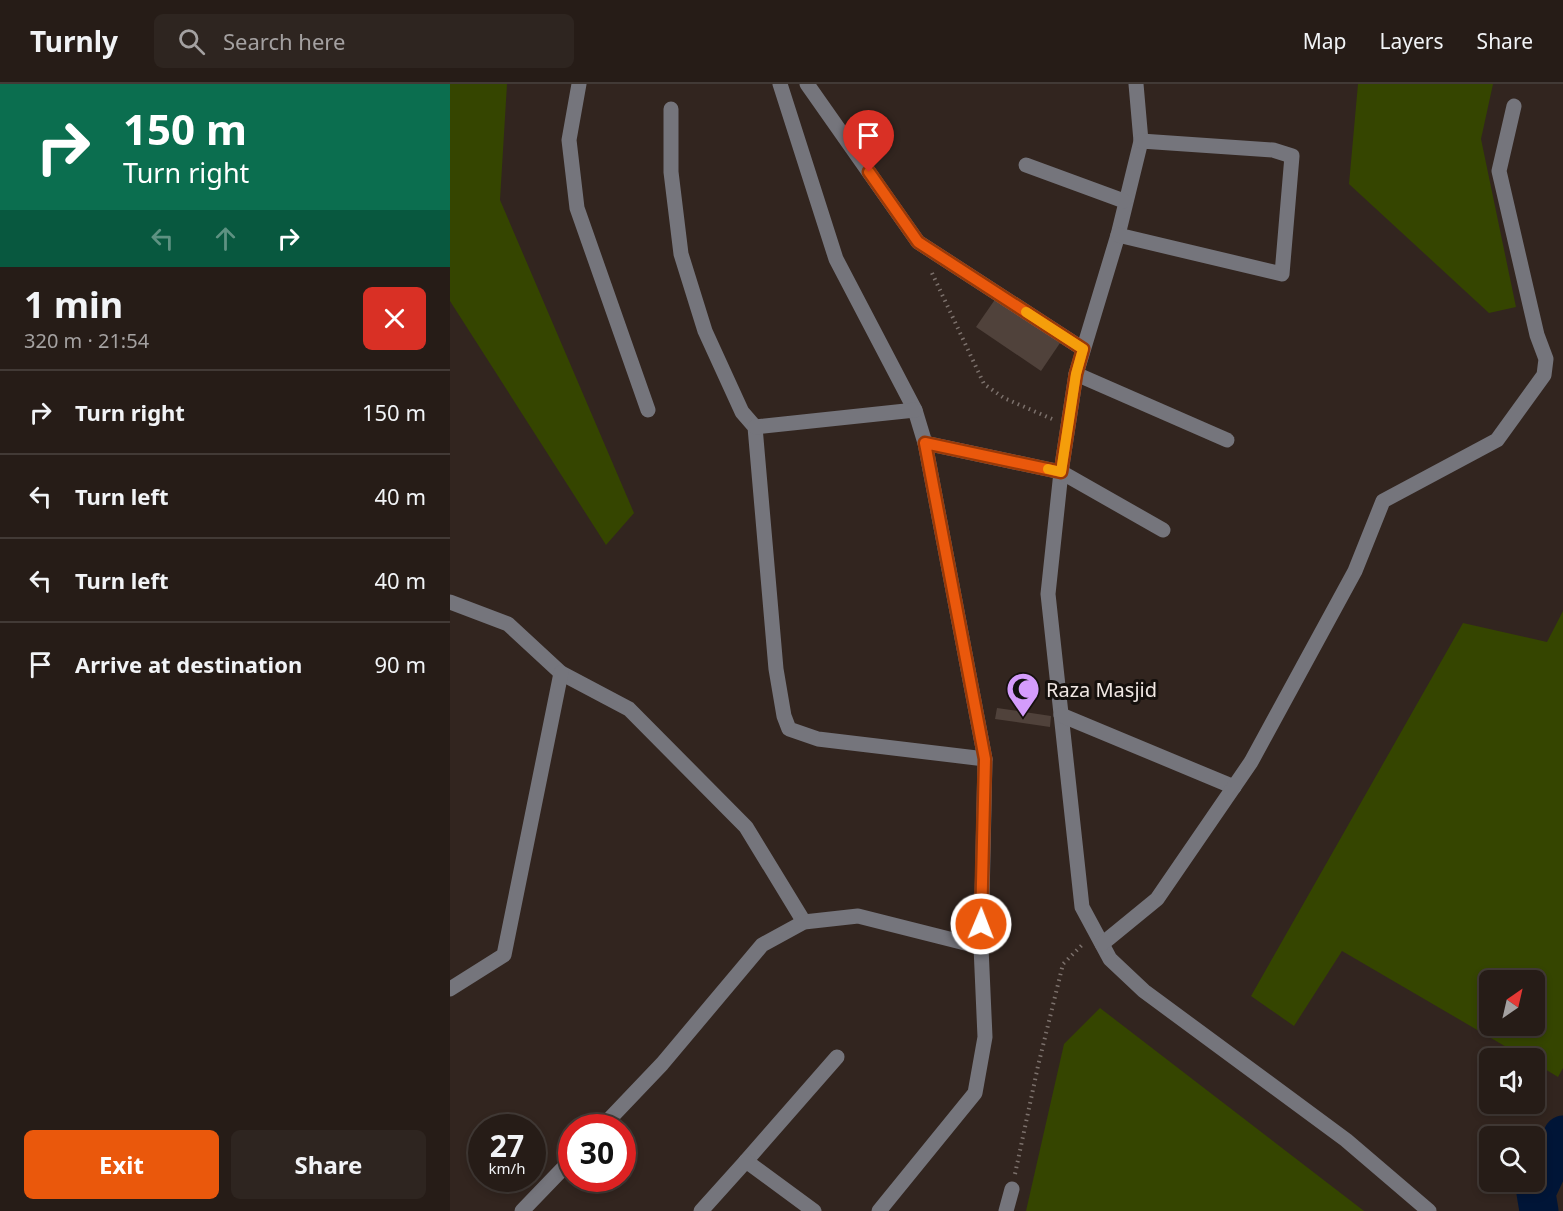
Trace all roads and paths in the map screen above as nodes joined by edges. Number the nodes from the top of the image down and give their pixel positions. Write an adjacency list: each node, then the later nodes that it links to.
1 (579, 84): 14 (street)
2 (780, 84): 15 (street)
3 (807, 84): 11 (street)
4 (1136, 84): 7 (street)
5 (1514, 106): 26 (street)
6 (671, 110): 17 (street)
7 (1141, 141): 9 (street); 10 (street)
8 (1026, 165): 9 (street)
9 (1125, 201): 10 (street)
10 (1118, 235): 12 (street)
11 (918, 242): 12 (street); 16 (path)
12 (1083, 349): 13 (street)
13 (1076, 374): 16 (street); 18 (street)
14 (648, 410)
15 (915, 410): 17 (street); 19 (street)
16 (1067, 426): 20 (street)
17 (755, 427): 25 (street)
18 (1227, 440)
19 (925, 443): 20 (street); 25 (street)
20 (1061, 472): 21 (street); 24 (street)
21 (1163, 530)
22 (450, 602): 23 (street)
23 (561, 673): 27 (street); 30 (street)
24 (1061, 715): 26 (street); 28 (street)
25 (985, 759): 29 (street)
26 (1234, 787): 28 (street)
27 (804, 922): 29 (street); 32 (street)
28 (1098, 938): 35 (path); 41 (street)
29 (981, 947): 39 (street)
30 (450, 989)
31 (837, 1057): 33 (street)
32 (614, 1114)
33 (746, 1161): 37 (street); 38 (street)
34 (558, 1174): 36 (street)
35 (1012, 1189): 40 (street)
36 (522, 1211)
37 (701, 1211)
38 (814, 1211)
39 (879, 1211)
40 (1006, 1211)
41 (1429, 1211)

